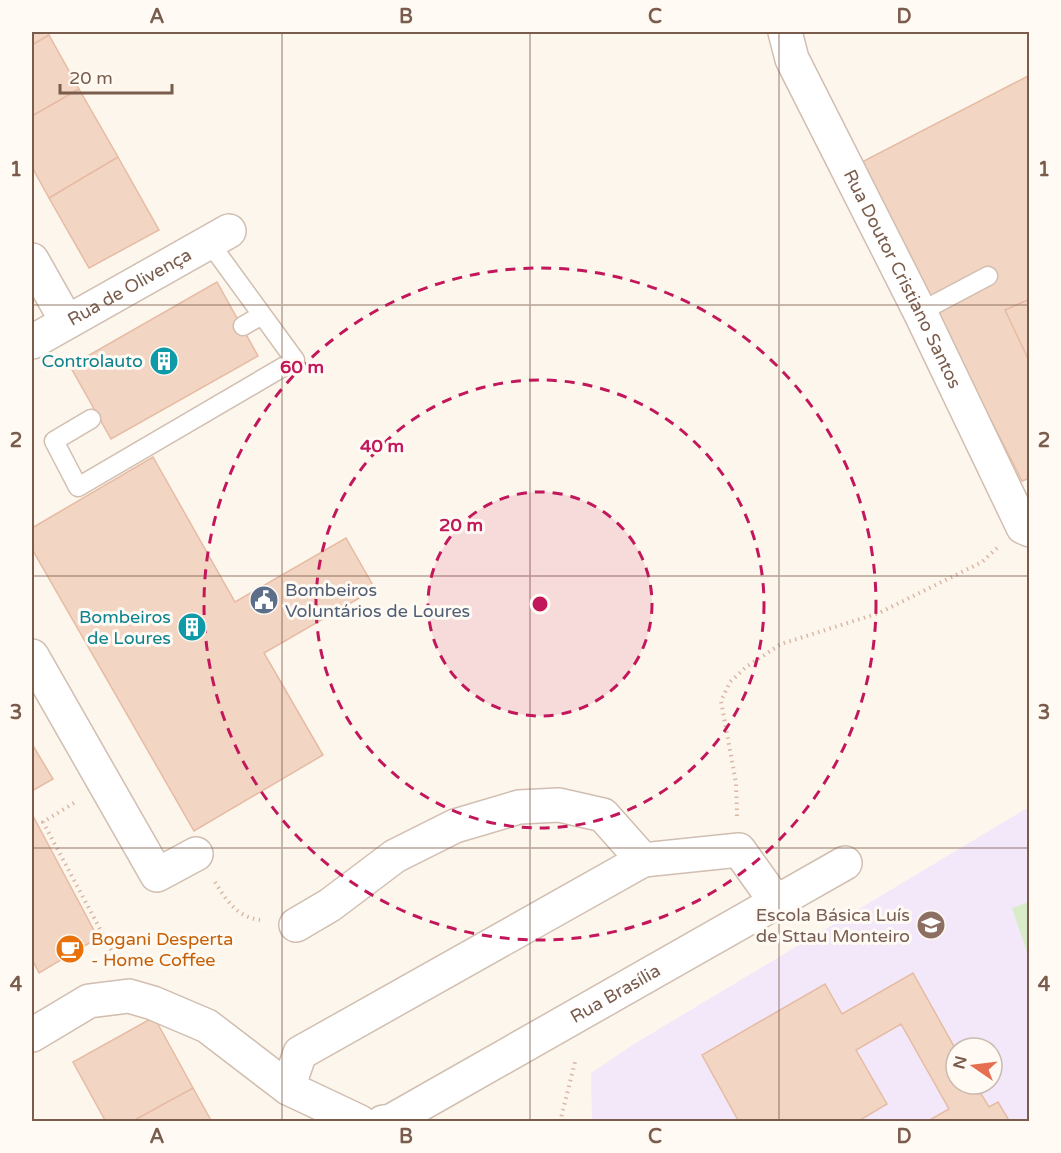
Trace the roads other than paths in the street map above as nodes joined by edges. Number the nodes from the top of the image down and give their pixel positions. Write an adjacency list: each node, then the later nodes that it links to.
1 (785, 32): 5 (street, Rua Doutor Cristiano Santos)
2 (219, 236): 6 (lane); 7 (street, Rua de Olivença)
3 (32, 260): 7 (street)
4 (988, 276): 5 (lane)
5 (920, 312): 11 (street, Rua Doutor Cristiano Santos)
6 (262, 315): 8 (lane); 10 (lane)
7 (67, 322): 9 (street, Rua de Olivença)
8 (243, 326)
9 (32, 342)
10 (91, 419)
11 (1026, 528)
12 (36, 673): 13 (street)
13 (196, 854)
14 (644, 860): 16 (street); 17 (street); 19 (street)
15 (845, 863): 16 (street, Rua Brasília)
16 (776, 902): 21 (street, Rua Brasília)
17 (296, 925)
18 (32, 1035): 19 (street)
19 (288, 1088): 20 (street)
20 (360, 1122)
21 (383, 1122)

